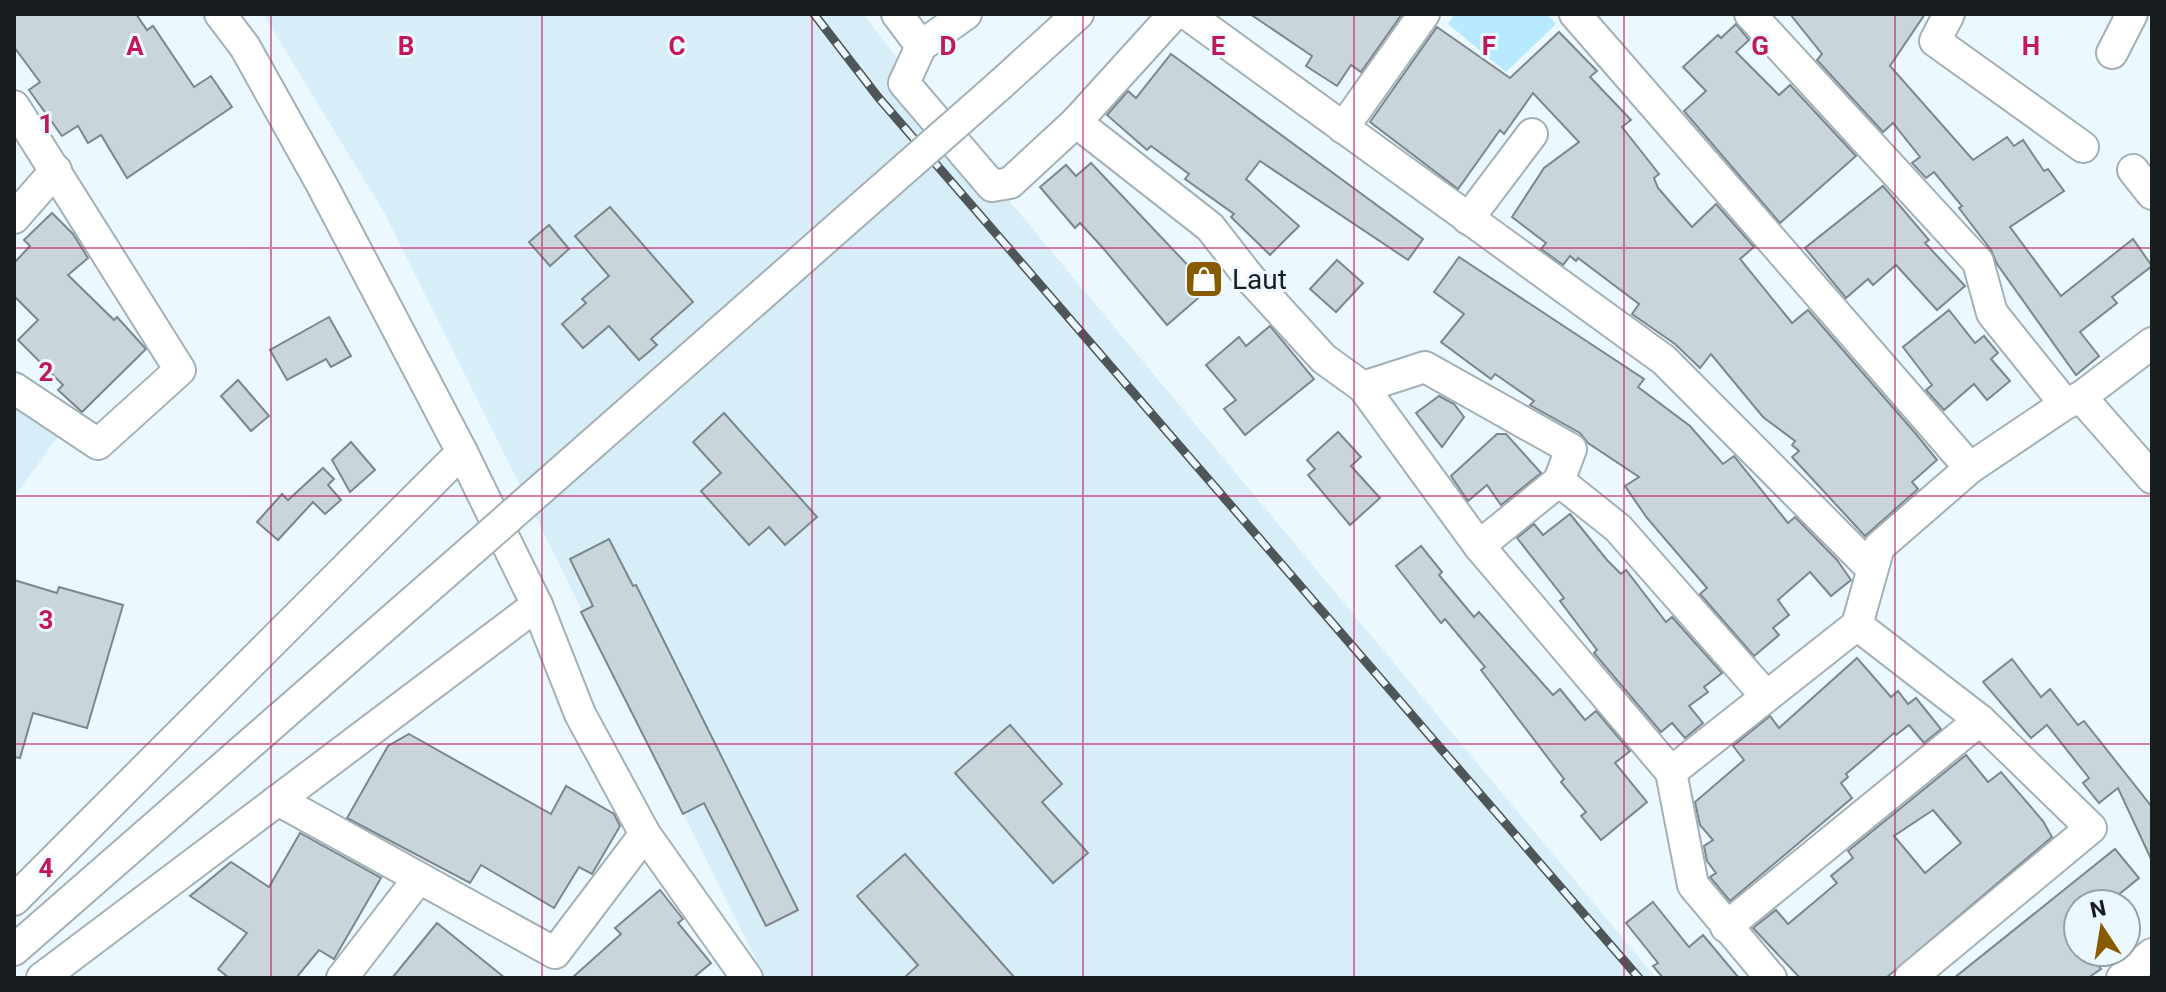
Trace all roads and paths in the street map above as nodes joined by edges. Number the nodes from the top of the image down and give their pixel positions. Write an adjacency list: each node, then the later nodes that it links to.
1 (220, 14): 28 (street)
2 (897, 14): 12 (street)
3 (966, 14): 12 (street)
4 (1078, 14): 44 (street, bridge)
5 (1174, 14): 15 (street)
6 (1187, 14): 16 (street)
7 (1424, 14): 16 (street)
8 (1575, 14): 29 (street)
9 (1750, 14): 27 (street)
10 (1949, 14): 18 (street)
11 (2132, 14): 13 (street)
12 (921, 46): 15 (street)
13 (2112, 53)
14 (14, 106): 19 (street)
15 (1076, 122): 25 (street)
16 (1343, 128): 23 (street)
17 (1532, 134): 23 (street)
18 (2083, 147)
19 (56, 170): 22 (street); 26 (street)
20 (2133, 170): 21 (street)
21 (2152, 194)
22 (14, 218)
23 (1468, 219): 33 (street)
24 (2152, 343): 27 (street)
25 (1363, 387): 31 (street); 32 (street)
26 (14, 388)
27 (2073, 400): 29 (street); 30 (street)
28 (462, 452): 34 (street); 42 (street)
29 (1970, 468): 33 (street)
30 (2152, 478)
31 (1559, 481): 32 (street); 36 (street)
32 (1479, 546): 38 (street)
33 (1871, 568): 35 (street)
34 (537, 605): 39 (street); 40 (street)
35 (1857, 625): 36 (street); 37 (street)
36 (1766, 696): 38 (street)
37 (1980, 720): 43 (street); 50 (street)
38 (1671, 772): 43 (street)
39 (278, 800): 41 (street); 47 (street)
40 (645, 834): 41 (street); 46 (street)
41 (419, 878): 48 (street)
42 (14, 900)
43 (1726, 927): 49 (street)
44 (14, 950)
45 (2152, 954): 51 (street)
46 (737, 973)
47 (42, 978)
48 (342, 978)
49 (1771, 978)
50 (1910, 978)
51 (2122, 978)

